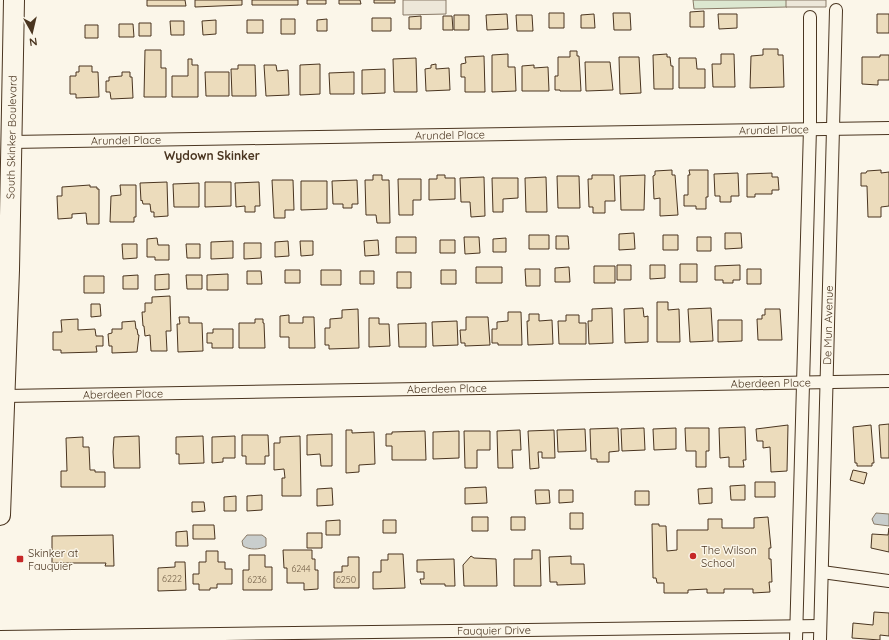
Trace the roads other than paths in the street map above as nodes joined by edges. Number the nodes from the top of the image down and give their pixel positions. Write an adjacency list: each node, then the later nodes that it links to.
1 (14, 0): 7 (main road, South Skinker Boulevard)
2 (836, 10): 5 (street, De Mun Avenue)
3 (810, 17): 4 (street)
4 (810, 128): 5 (street, Arundel Place); 7 (street, Arundel Place); 9 (street)
5 (832, 128): 6 (street, Arundel Place); 10 (street, De Mun Avenue)
6 (889, 128)
7 (11, 142): 11 (main road, South Skinker Boulevard)
8 (889, 380): 10 (street, Aberdeen Place)
9 (804, 382): 10 (street, Aberdeen Place); 11 (street, Aberdeen Place); 15 (street)
10 (827, 382): 13 (street, De Mun Avenue)
11 (5, 396): 12 (main road, South Skinker Boulevard)
12 (0, 514)
13 (822, 572): 14 (street); 16 (street, De Mun Avenue)
14 (889, 581)
15 (797, 626): 16 (street, Fauquier Drive); 17 (street, Fauquier Drive); 20 (street)
16 (820, 626): 21 (street, De Mun Avenue)
17 (564, 634): 18 (street, Fauquier Drive)
18 (274, 636): 19 (street, Fauquier Drive)
19 (0, 637)
20 (796, 640)
21 (820, 640)

